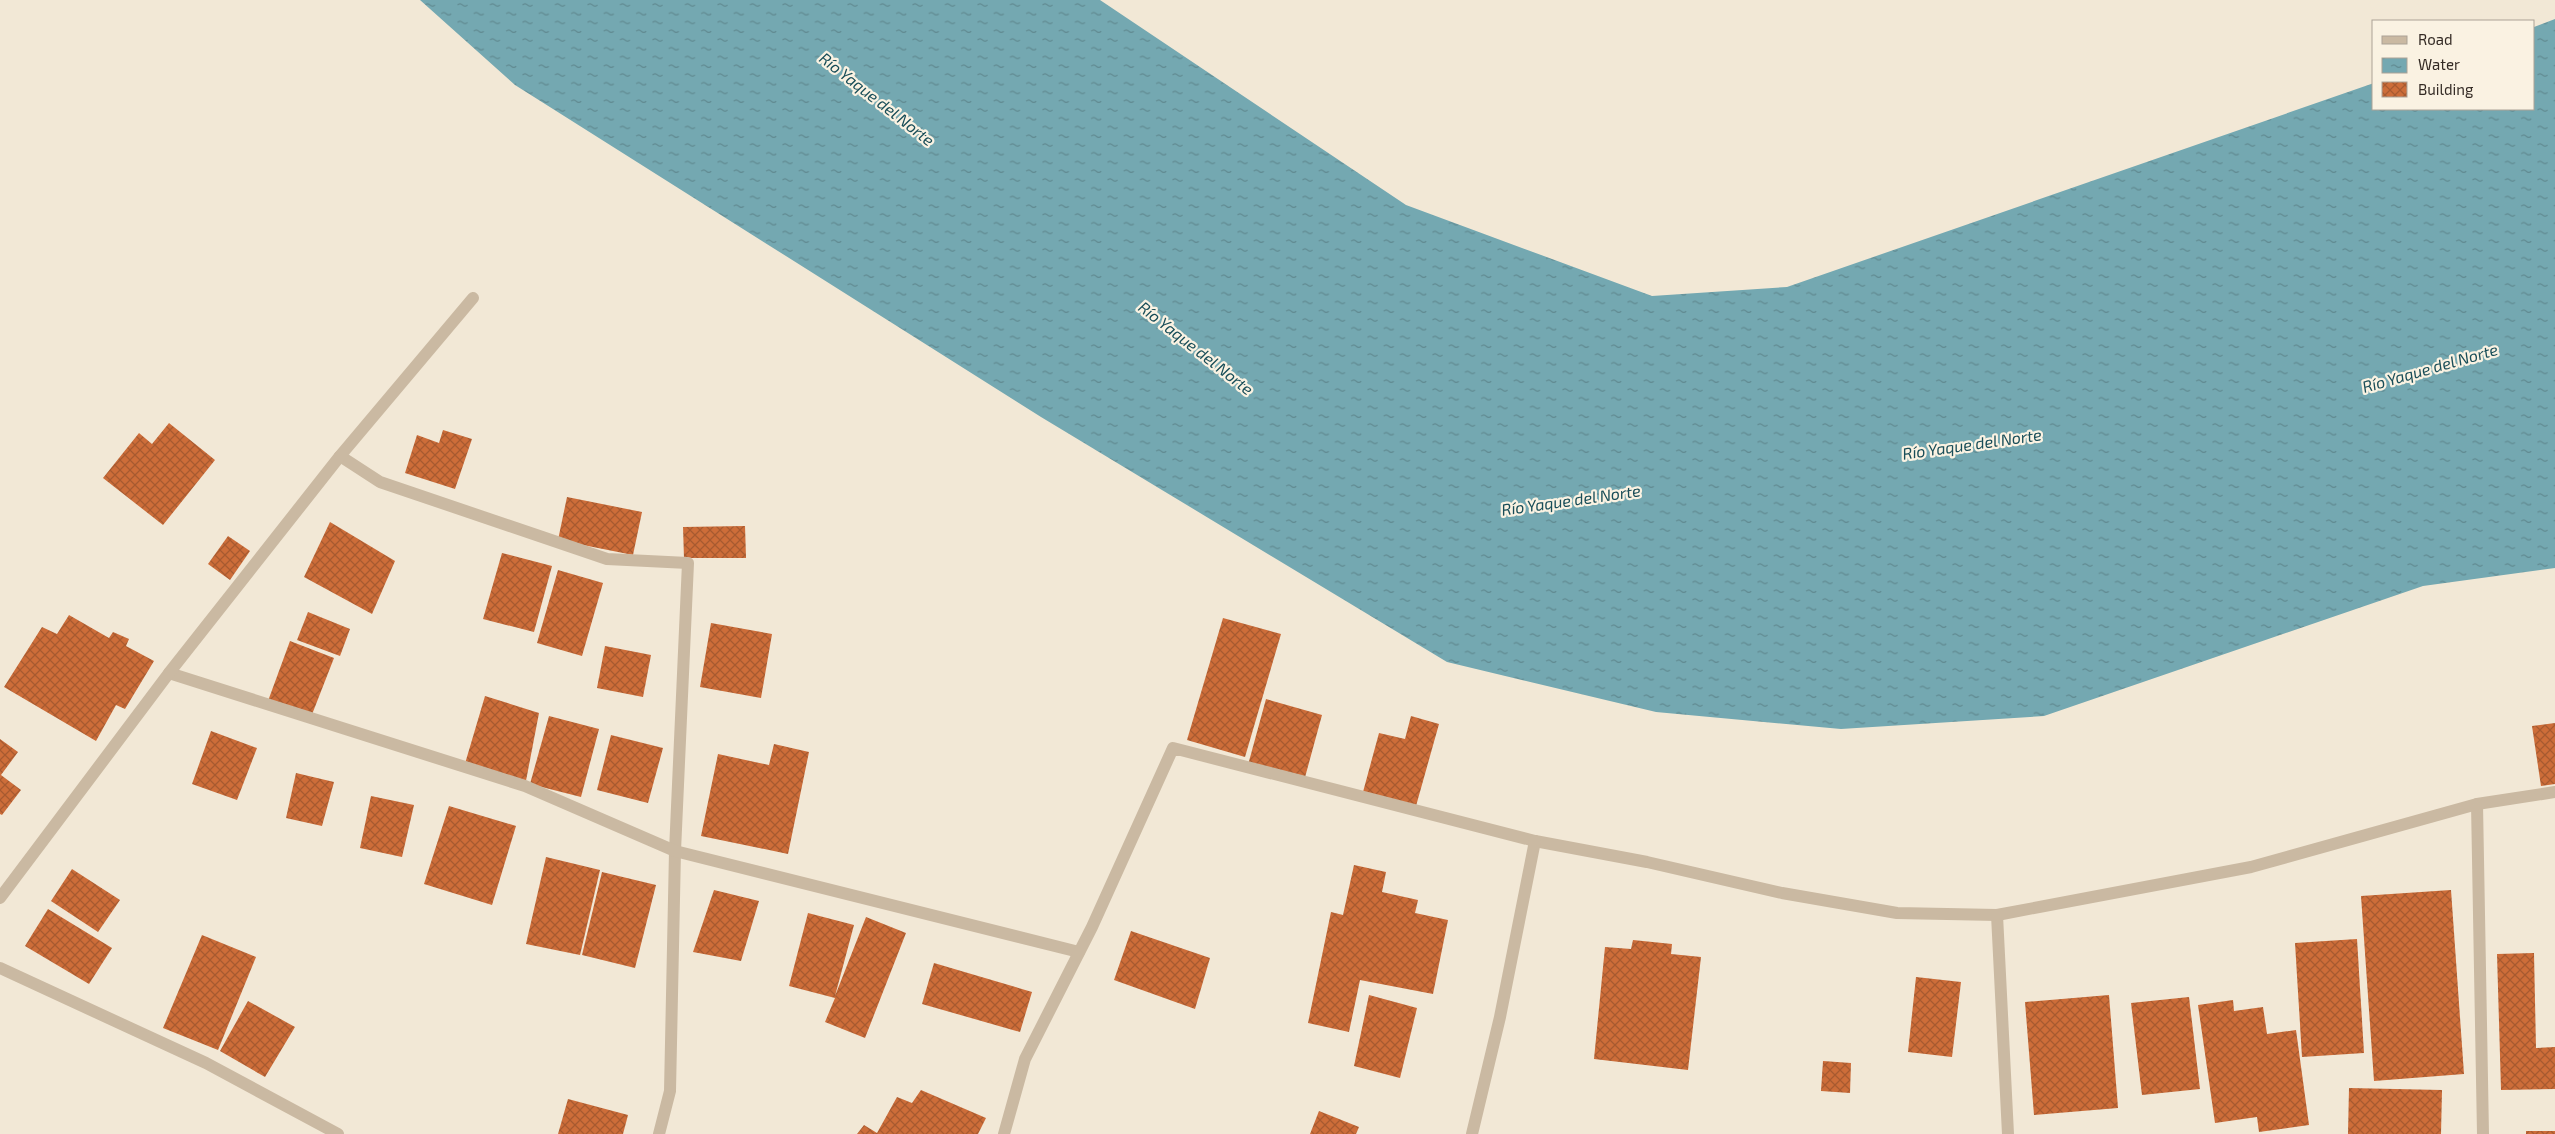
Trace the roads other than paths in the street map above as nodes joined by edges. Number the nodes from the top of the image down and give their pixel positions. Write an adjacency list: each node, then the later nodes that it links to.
1 (473, 298): 2 (street)
2 (340, 456): 3 (street); 7 (street)
3 (169, 672): 7 (street); 8 (street)
4 (2555, 792): 5 (street)
5 (2477, 804): 9 (street); 17 (street)
6 (1535, 841): 9 (street); 10 (street); 15 (street)
7 (675, 852): 10 (street); 13 (street)
8 (0, 898)
9 (1997, 914): 16 (street)
10 (1080, 952): 14 (street)
11 (0, 968): 12 (street)
12 (338, 1134)
13 (659, 1134)
14 (1004, 1134)
15 (1472, 1134)
16 (2008, 1134)
17 (2483, 1134)

